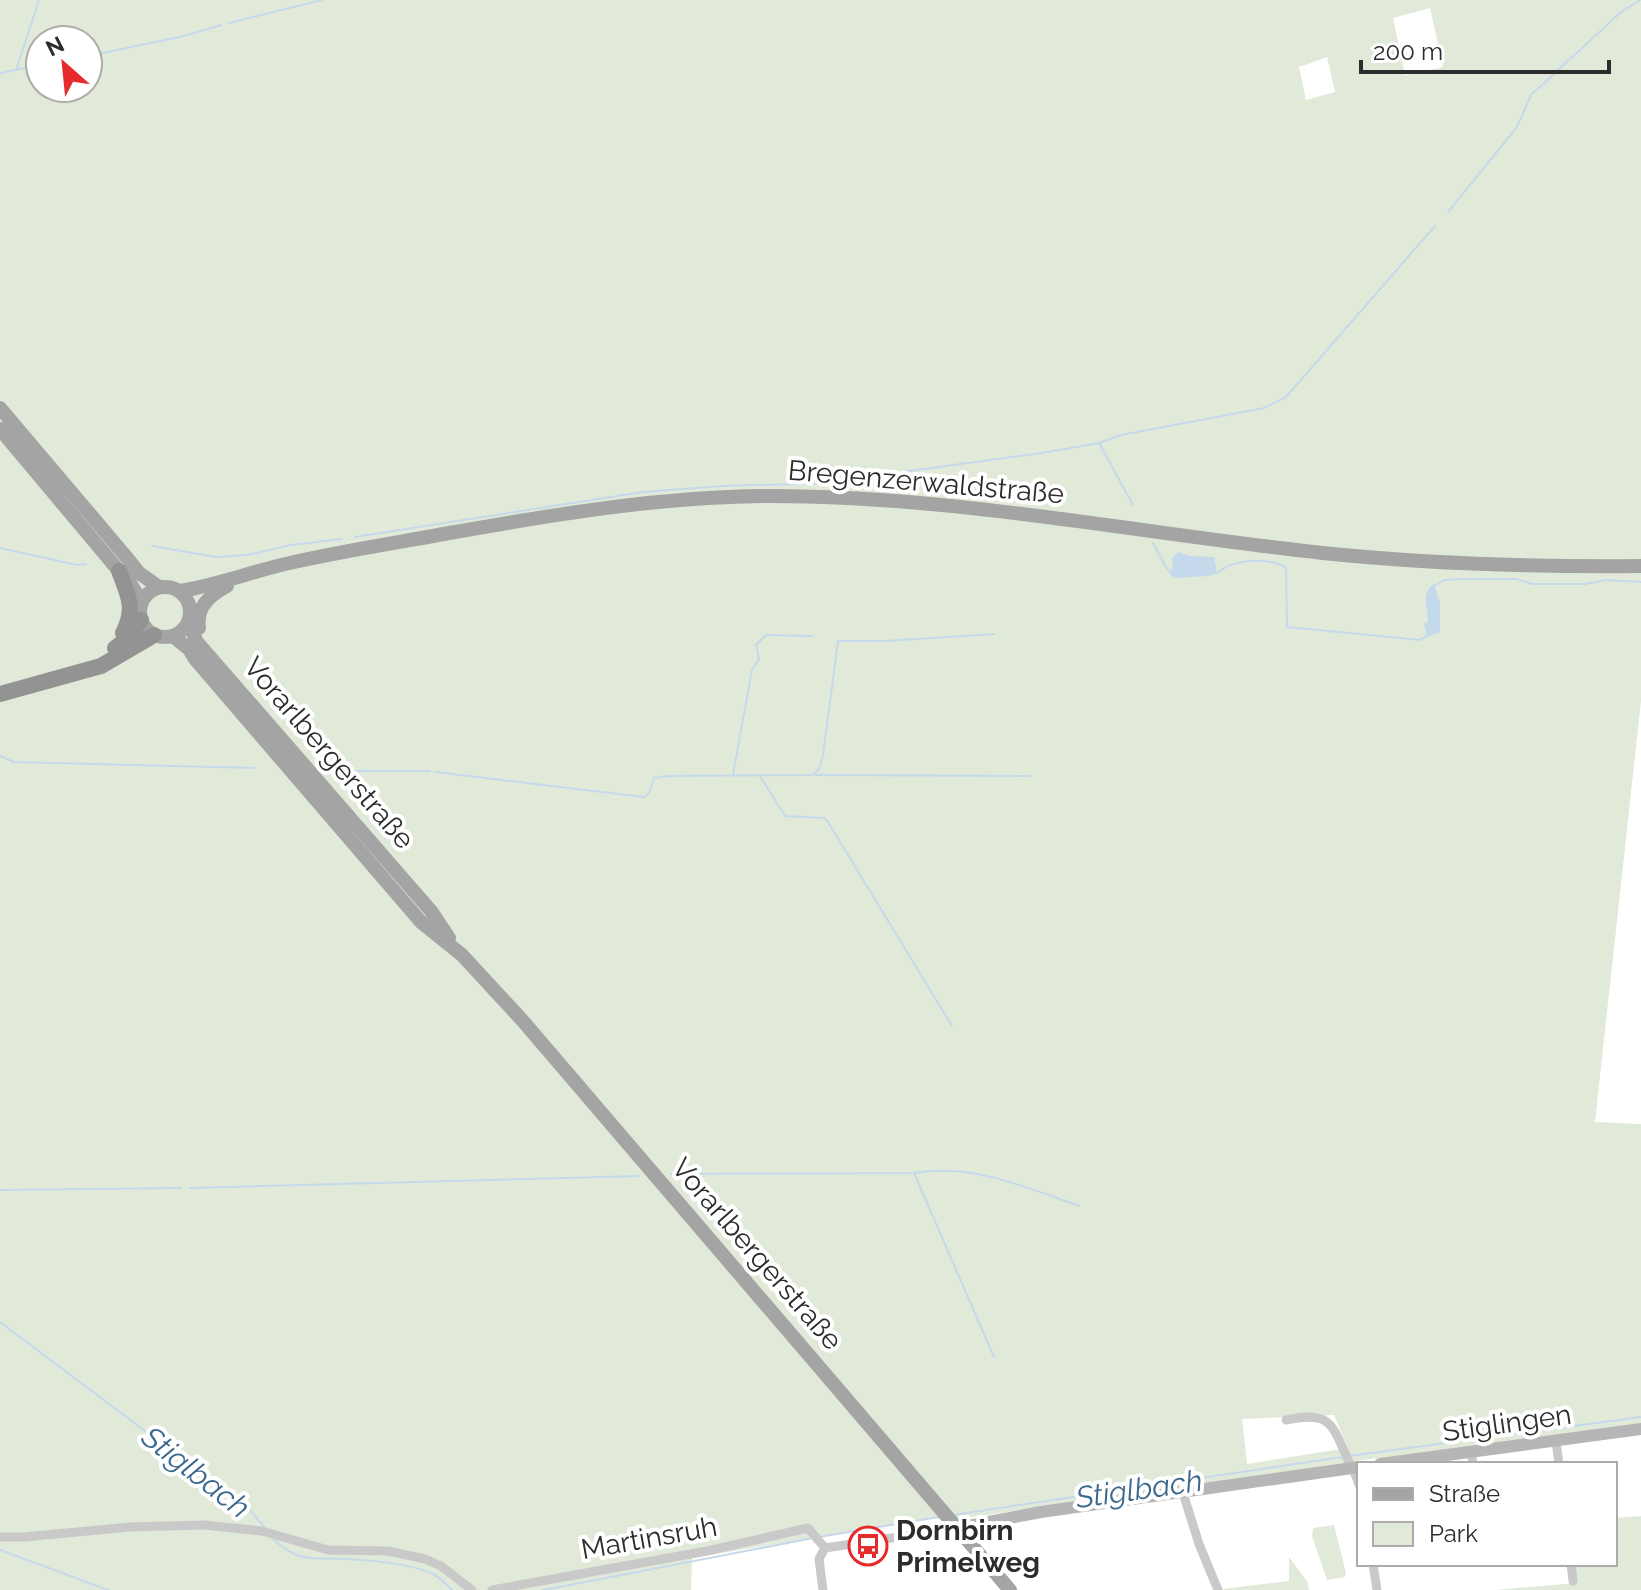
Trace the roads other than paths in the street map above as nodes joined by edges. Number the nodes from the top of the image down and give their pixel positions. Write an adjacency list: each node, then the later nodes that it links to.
1 (0, 408): 4 (main road)
2 (0, 429): 3 (main road)
3 (62, 502): 4 (main road); 5 (main road)
4 (97, 522): 5 (main road)
5 (124, 565): 7 (main road); 9 (main road); 11 (main road); 18 (highway)
6 (1641, 566): 7 (main road, Bregenzerwaldstraße)
7 (241, 576): 8 (main road, Bregenzerwaldstraße); 16 (main road)
8 (213, 585): 10 (main road, Bregenzerwaldstraße); 12 (main road, Bregenzerwaldstraße)
9 (159, 587): 10 (main road); 11 (main road)
10 (180, 591): 12 (main road, Vorarlbergerstraße)
11 (141, 601): 13 (main road)
12 (189, 616): 15 (main road); 16 (main road, Vorarlbergerstraße)
13 (141, 620): 14 (main road); 18 (highway)
14 (154, 635): 15 (main road); 17 (highway)
15 (173, 636): 19 (main road, Vorarlbergerstraße)
16 (202, 644): 22 (main road, Vorarlbergerstraße)
17 (128, 652): 19 (main road); 21 (highway)
18 (108, 653): 20 (highway)
19 (195, 659): 22 (main road, Vorarlbergerstraße)
20 (0, 686)
21 (0, 694)
22 (462, 955): 31 (main road, Vorarlbergerstraße)
23 (1286, 1420): 29 (street)
24 (1641, 1429): 25 (main road, Stiglingen)
25 (1556, 1441): 26 (main road, Stiglingen); 28 (street)
26 (1472, 1458): 27 (main road, Stiglingen)
27 (1411, 1462)
28 (1559, 1462)
29 (1353, 1465): 30 (main road)
30 (1183, 1493): 31 (main road); 41 (street)
31 (955, 1526): 33 (street); 40 (main road, Vorarlbergerstraße)
32 (0, 1537): 37 (street)
33 (822, 1545): 38 (street, Martinsruh); 39 (street)
34 (1373, 1566): 42 (street)
35 (1571, 1566): 36 (street)
36 (1573, 1581)
37 (472, 1590)
38 (492, 1590)
39 (823, 1590)
40 (1010, 1590)
41 (1218, 1590)
42 (1377, 1590)

